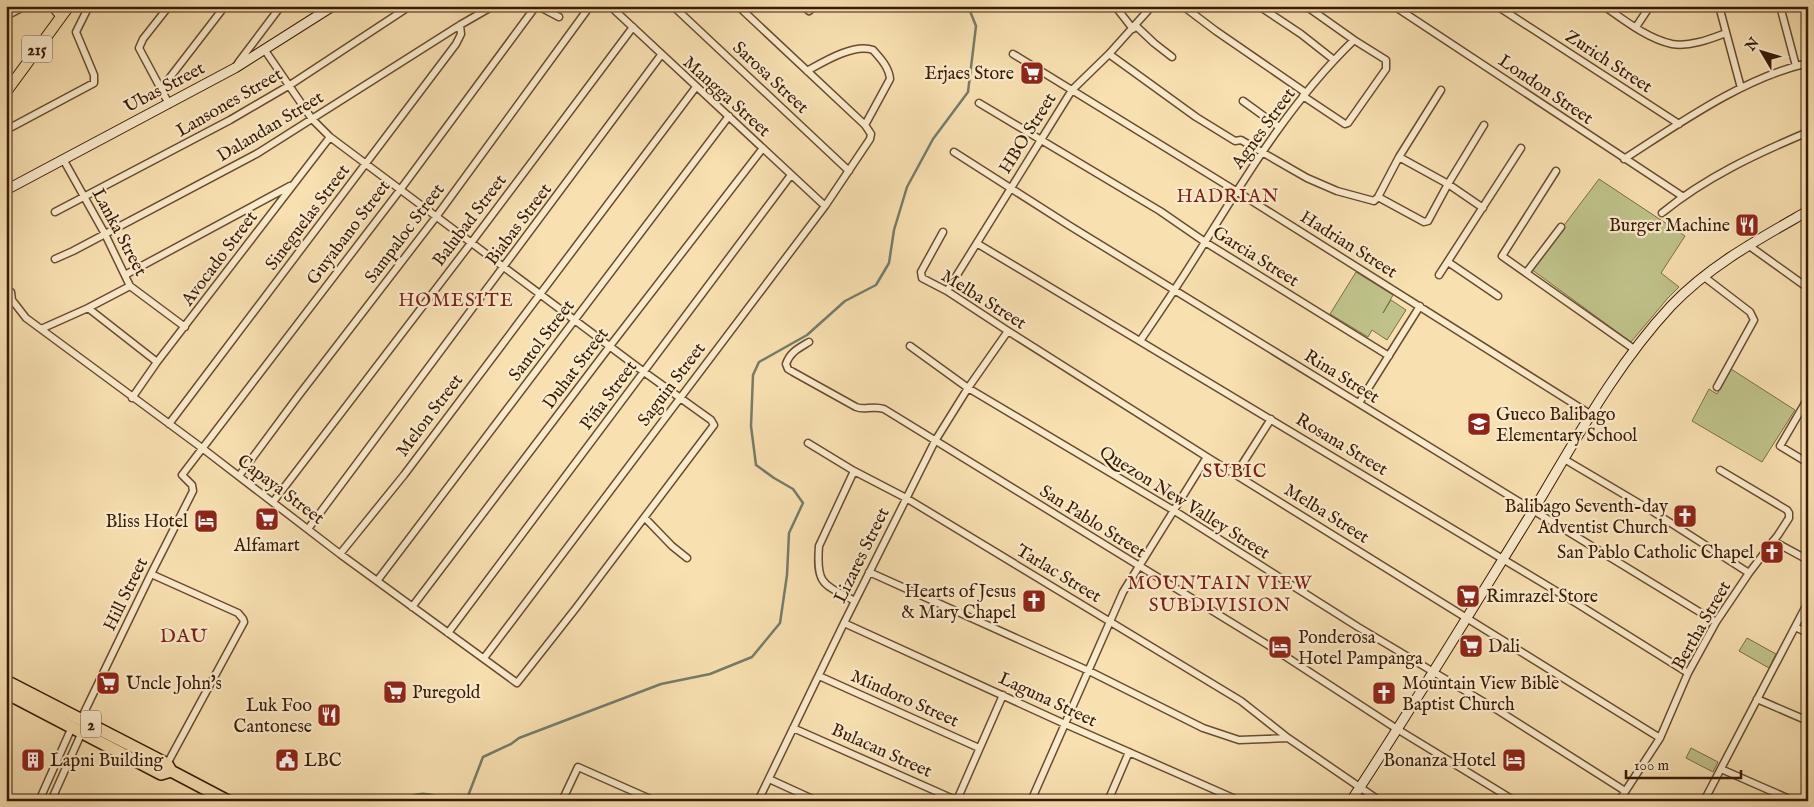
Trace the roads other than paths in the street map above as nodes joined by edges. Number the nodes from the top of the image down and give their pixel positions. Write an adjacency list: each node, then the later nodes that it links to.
1 (25, 6): 31 (street)
2 (52, 6): 33 (street)
3 (69, 6): 33 (main road, 215)
4 (89, 6): 67 (street)
5 (169, 6): 53 (street)
6 (225, 6): 53 (street)
7 (281, 6): 48 (street)
8 (333, 6): 40 (main road, Ubas Street)
9 (410, 6): 50 (street, Lansones Street)
10 (478, 6): 30 (street)
11 (493, 6): 30 (street, Dalandan Street)
12 (537, 6): 32 (street, Guyabano Street); 86 (street, Guyabano Street)
13 (590, 6): 96 (street, Sampaloc Street)
14 (610, 6): 35 (street, Mangga Street)
15 (673, 6): 80 (street, Sarosa Street)
16 (738, 6): 49 (street)
17 (803, 6): 18 (street)
18 (816, 6)
19 (1115, 6): 36 (street)
20 (1152, 6): 36 (street, HBO Street)
21 (1183, 6): 57 (street)
22 (1259, 6): 45 (street)
23 (1306, 6): 39 (street)
24 (1394, 6): 77 (street, London Street)
25 (1498, 6): 63 (street, Zurich Street)
26 (1604, 6): 37 (street)
27 (1650, 6): 37 (street)
28 (1719, 6): 38 (street)
29 (1780, 6): 47 (street)
30 (482, 14): 34 (street, Dalandan Street)
31 (6, 16)
32 (559, 17)
33 (60, 18): 56 (main road, 215)
34 (460, 25): 62 (street, Dalandan Street); 78 (street, Sineguelas Street)
35 (633, 27): 43 (street, Mangga Street); 101 (street, Balubad Street)
36 (1135, 27): 42 (street, HBO Street); 44 (street)
37 (1636, 27): 38 (street)
38 (1726, 32): 52 (street)
39 (1354, 40): 45 (street, Agnes Street); 57 (street)
40 (264, 49): 48 (main road, Ubas Street); 50 (street)
41 (1013, 54): 54 (street, Hadrian Street)
42 (1109, 54): 54 (street, HBO Street); 74 (street)
43 (661, 56): 51 (street, Mangga Street); 106 (street, Biabas Street)
44 (1172, 57)
45 (1334, 60): 57 (street, Agnes Street)
46 (1808, 63): 47 (street)
47 (1796, 66): 52 (street)
48 (235, 68): 60 (main road, Ubas Street)
49 (807, 71): 64 (street); 64 (street)
50 (290, 85): 62 (street); 89 (street, Lansones Street)
51 (696, 88): 61 (street, Mangga Street); 116 (street, Melon Street)
52 (1741, 88): 63 (street)
53 (161, 89): 60 (street)
54 (1072, 90): 70 (street, HBO Street); 87 (street, Hadrian Street)
55 (1441, 90): 75 (street)
56 (6, 92)
57 (1304, 95): 66 (street, Agnes Street)
58 (1243, 101): 66 (street)
59 (979, 103): 70 (street, Garcia Street)
60 (169, 104): 76 (main road, Ubas Street)
61 (729, 116): 71 (street, Mangga Street); 120 (street, Santol Street)
62 (312, 119): 69 (street); 99 (street, Dalandan Street)
63 (1679, 124): 77 (street)
64 (865, 125): 80 (street, Saguin Street)
65 (1484, 125): 82 (street)
66 (1279, 127): 74 (street, Agnes Street)
67 (6, 130)
68 (1808, 132): 88 (street)
69 (330, 136): 78 (street); 83 (street, Avocado Street)
70 (1041, 141): 84 (street, HBO Street); 100 (street, Garcia Street)
71 (763, 148): 81 (street, Mangga Street); 126 (street, Duhat Street)
72 (1521, 148): 92 (street)
73 (954, 152): 84 (street, Rina Street)
74 (1263, 152): 87 (street, Agnes Street); 90 (street)
75 (1399, 157): 82 (street); 90 (street)
76 (64, 159): 85 (main road, Ubas Street); 89 (street, Lanka Street)
77 (1624, 159): 88 (street, London Street)
78 (365, 164): 86 (street); 141 (street, Sineguelas Street)
79 (1556, 170): 107 (street)
80 (849, 171): 91 (street, Saguin Street)
81 (791, 175): 91 (street, Mangga Street); 131 (street, Piña Street)
82 (1448, 184): 90 (street); 92 (street)
83 (293, 185): 108 (street); 121 (street, Avocado Street)
84 (1010, 188): 102 (street, HBO Street); 113 (street, Rina Street)
85 (6, 190)
86 (400, 190): 96 (street); 144 (street, Guyabano Street)
87 (1236, 191): 100 (street, Agnes Street); 118 (street, Hadrian Street)
88 (1682, 196): 95 (street)
89 (85, 197): 94 (street, Lansones Street); 99 (street, Lanka Street)
90 (1378, 197)
91 (825, 206): 135 (street, Saguin Street)
92 (1483, 208): 105 (street)
93 (1808, 211): 103 (main road)
94 (55, 212)
95 (1662, 213)
96 (436, 217): 101 (street); 152 (street, Sampaloc Street)
97 (1561, 227): 107 (street)
98 (943, 232): 114 (street, Melba Street)
99 (104, 234): 104 (street, Dalandan Street); 108 (street, Lanka Street)
100 (1205, 242): 113 (street, Agnes Street); 129 (street, Garcia Street)
101 (471, 244): 106 (street); 154 (street, Balubad Street)
102 (978, 244): 114 (street, HBO Street); 124 (street, Rosana Street)
103 (1748, 245): 110 (main road); 112 (street)
104 (55, 259)
105 (1448, 262): 109 (street); 117 (street)
106 (504, 268): 116 (street); 158 (street, Biabas Street)
107 (1526, 273): 128 (street)
108 (124, 274): 111 (street, Lanka Street)
109 (1439, 275)
110 (1703, 276): 128 (main road); 132 (street)
111 (130, 286): 119 (street); 121 (street, Lanka Street)
112 (1808, 288)
113 (1174, 289): 124 (street, Agnes Street); 137 (street, Rina Street)
114 (947, 291): 123 (street, Melba Street)
115 (11, 292): 122 (street, Capaya Street)
116 (541, 294): 120 (street); 160 (street, Melon Street)
117 (1498, 296)
118 (1420, 306): 129 (street); 139 (street, Hadrian Street)
119 (88, 308): 122 (street); 130 (street)
120 (575, 320): 126 (street); 168 (street, Santol Street)
121 (185, 328): 130 (street, Avocado Street)
122 (41, 329): 134 (street, Capaya Street)
123 (1008, 331): 133 (street, Lizares Street); 145 (street, Melba Street)
124 (1140, 341): 140 (street, Rosana Street)
125 (809, 342): 142 (street, San Pablo Street)
126 (610, 346): 131 (street); 171 (street, Duhat Street)
127 (910, 346): 133 (street, Quezon New Valley Street)
128 (1634, 349): 139 (main road)
129 (1388, 356): 137 (street)
130 (157, 362): 134 (street, Avocado Street)
131 (644, 372): 135 (street); 177 (street, Piña Street)
132 (1717, 387)
133 (968, 388): 142 (street, Lizares Street); 155 (street, Quezon New Valley Street)
134 (132, 398): 141 (street, Capaya Street)
135 (679, 398): 157 (street); 179 (street, Saguin Street)
136 (1808, 398): 138 (street)
137 (1359, 404): 156 (street, Rina Street)
138 (1805, 410): 147 (street)
139 (1590, 414): 146 (main road)
140 (1271, 419): 150 (street); 162 (street, Rosana Street)
141 (169, 424): 144 (street, Capaya Street)
142 (935, 441): 153 (street, Lizares Street); 164 (street, San Pablo Street)
143 (808, 443): 149 (street, Tarlac Street)
144 (202, 448): 151 (street, Guyabano Street); 152 (street, Capaya Street)
145 (1207, 457): 150 (street, Melba Street); 155 (street)
146 (1564, 459): 156 (main road); 166 (street)
147 (1808, 463)
148 (1720, 470): 159 (street, Bertha Street)
149 (854, 471): 153 (street, Tarlac Street); 169 (street)
150 (1236, 474): 172 (street, Melba Street)
151 (182, 475): 167 (street, Hill Street)
152 (239, 476): 154 (street, Capaya Street)
153 (906, 498): 165 (street, Lizares Street); 173 (street, Tarlac Street)
154 (273, 502): 158 (street, Capaya Street)
155 (1173, 510): 164 (street); 181 (street, Quezon New Valley Street)
156 (1533, 510): 162 (main road); 174 (street, Rina Street)
157 (645, 518): 161 (street); 179 (street, Capaya Street)
158 (308, 529): 160 (street, Capaya Street)
159 (1773, 541): 163 (street); 166 (street, Bertha Street)
160 (340, 554): 168 (street, Capaya Street)
161 (688, 558)
162 (1502, 558): 172 (main road); 182 (street, Rosana Street)
163 (1808, 560)
164 (1138, 566): 173 (street); 192 (street, San Pablo Street)
165 (869, 572): 169 (street, Lizares Street); 180 (street)
166 (1749, 573): 174 (street, Bertha Street)
167 (151, 574): 188 (street, Hill Street); 199 (street)
168 (377, 580): 171 (street, Capaya Street)
169 (855, 601): 175 (street, Lizares Street)
170 (1807, 604): 176 (street)
171 (412, 607): 177 (street, Capaya Street)
172 (1466, 618): 181 (main road); 195 (street, Melba Street)
173 (1110, 621): 180 (street); 194 (street, Tarlac Street)
174 (1716, 622): 182 (street, Bertha Street)
175 (844, 623): 183 (street, Lizares Street); 186 (street, Laguna Street)
176 (1795, 627): 178 (street); 187 (street)
177 (448, 633): 179 (street, Capaya Street)
178 (1808, 633)
179 (484, 658)
180 (1089, 671): 190 (street); 194 (street)
181 (1433, 672): 192 (main road); 202 (street, Quezon New Valley Street)
182 (1688, 673): 195 (street, Bertha Street)
183 (819, 676): 191 (street, Lizares Street); 196 (street, Mindoro Street)
184 (6, 681): 188 (highway, 2)
185 (6, 693): 193 (highway, 2)
186 (1003, 695): 190 (street, Laguna Street); 196 (street)
187 (1757, 699): 189 (street); 198 (street)
188 (81, 719): 193 (street, Hill Street); 199 (highway, 2)
189 (1808, 721)
190 (1065, 724): 197 (street, Laguna Street); 211 (street)
191 (793, 728): 200 (street, Lizares Street); 210 (street, Bulacan Street)
192 (1397, 729): 201 (main road); 216 (street, San Pablo Street)
193 (77, 730): 199 (highway, 2); 203 (street); 204 (street)
194 (1288, 738): 201 (street, Tarlac Street)
195 (1660, 738): 202 (street, Bertha Street)
196 (979, 748): 210 (street)
197 (1129, 752): 212 (street); 213 (street, Laguna Street)
198 (1721, 769): 218 (street); 219 (street)
199 (166, 770): 205 (highway, 2)
200 (769, 779): 208 (street, Lizares Street); 209 (street)
201 (1360, 788): 214 (main road); 215 (street, Tarlac Street)
202 (1625, 792): 217 (street, Bertha Street)
203 (39, 801)
204 (51, 801)
205 (228, 801)
206 (562, 801): 207 (street)
207 (655, 801)
208 (758, 801)
209 (817, 801)
210 (958, 801)
211 (1031, 801)
212 (1108, 801)
213 (1240, 801)
214 (1351, 801)
215 (1380, 801)
216 (1515, 801)
217 (1619, 801)
218 (1704, 801)
219 (1794, 801)

